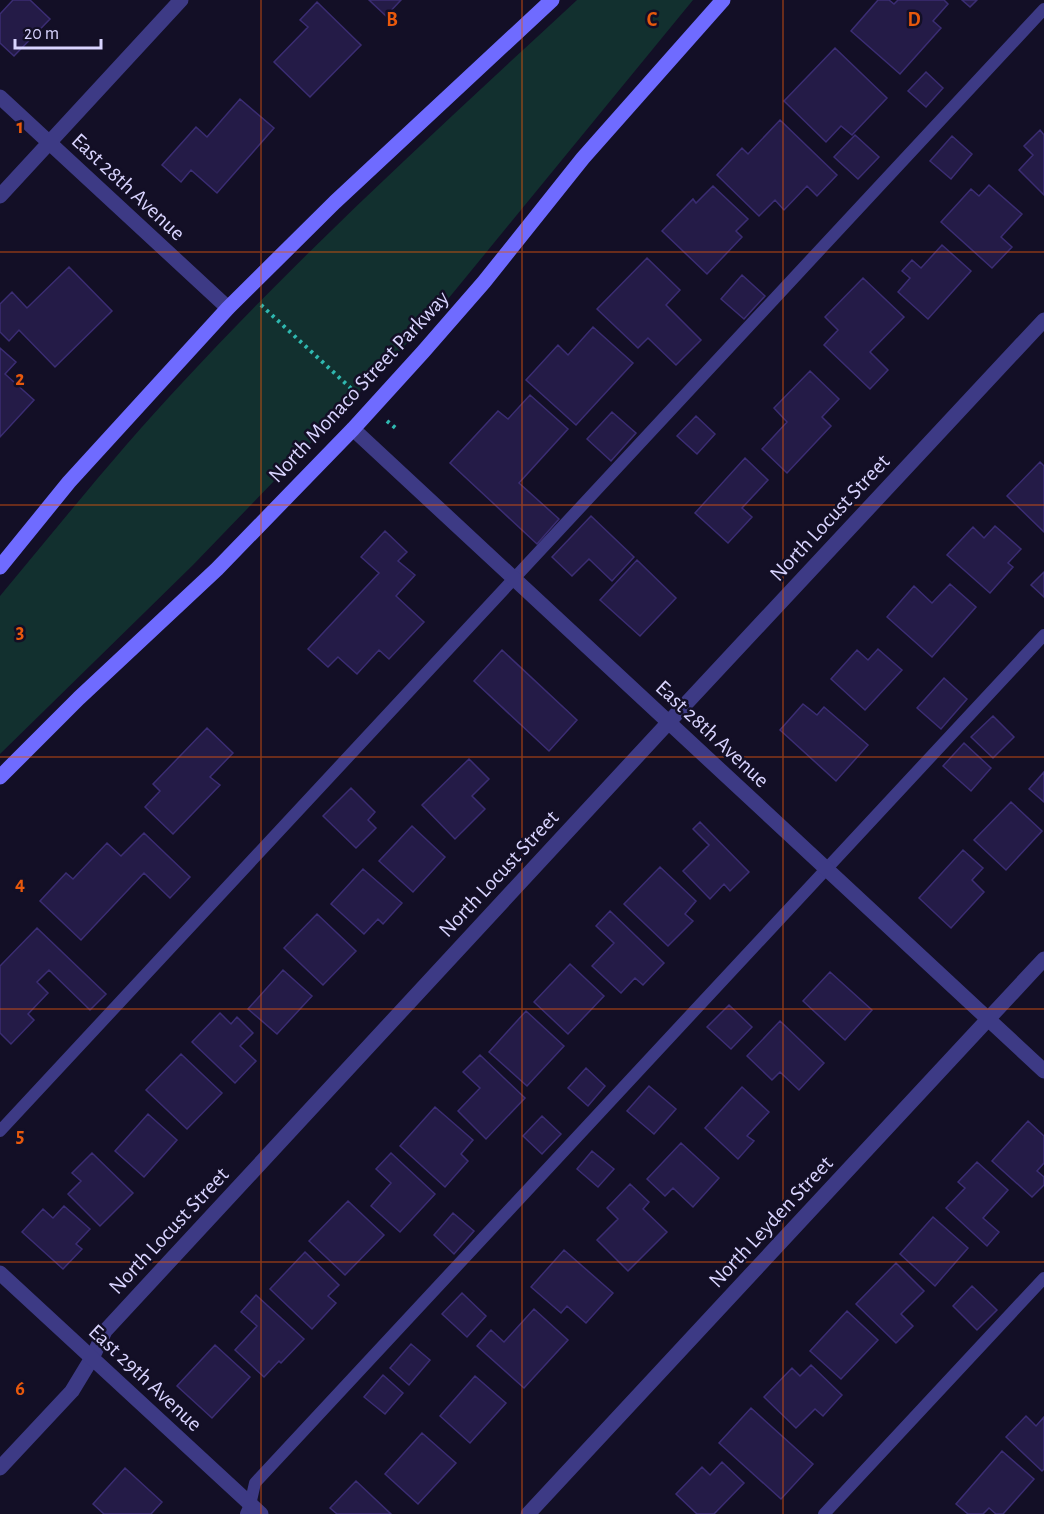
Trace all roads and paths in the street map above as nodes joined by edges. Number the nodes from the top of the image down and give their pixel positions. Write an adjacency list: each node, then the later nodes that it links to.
1 (181, 0): 6 (street)
2 (552, 0): 8 (main road)
3 (723, 0): 11 (main road, North Monaco Street Parkway)
4 (1044, 9): 15 (lane)
5 (0, 97): 6 (street, East 28th Avenue)
6 (50, 143): 7 (street); 9 (street, East 28th Avenue)
7 (0, 196)
8 (244, 291): 9 (main road); 11 (path)
9 (228, 308): 14 (main road)
10 (1044, 320): 17 (street, North Locust Street)
11 (372, 407): 12 (main road, North Monaco Street Parkway); 13 (path)
12 (353, 429): 15 (street, East 28th Avenue); 18 (main road, North Monaco Street Parkway)
13 (398, 430)
14 (0, 567)
15 (515, 579): 17 (street, East 28th Avenue); 23 (lane)
16 (1044, 636): 19 (lane)
17 (668, 723): 19 (street, East 28th Avenue); 26 (street, North Locust Street)
18 (0, 777)
19 (827, 869): 21 (street, East 28th Avenue); 28 (lane)
20 (1044, 959): 21 (street, North Leyden Street)
21 (988, 1019): 22 (street, East 28th Avenue); 29 (street, North Leyden Street)
22 (1044, 1071)
23 (0, 1131)
24 (0, 1273): 26 (street, East 29th Avenue)
25 (1044, 1278): 30 (lane)
26 (92, 1358): 27 (street, North Locust Street); 28 (street, East 29th Avenue)
27 (0, 1468)
28 (252, 1511)
29 (528, 1514)
30 (824, 1514)

